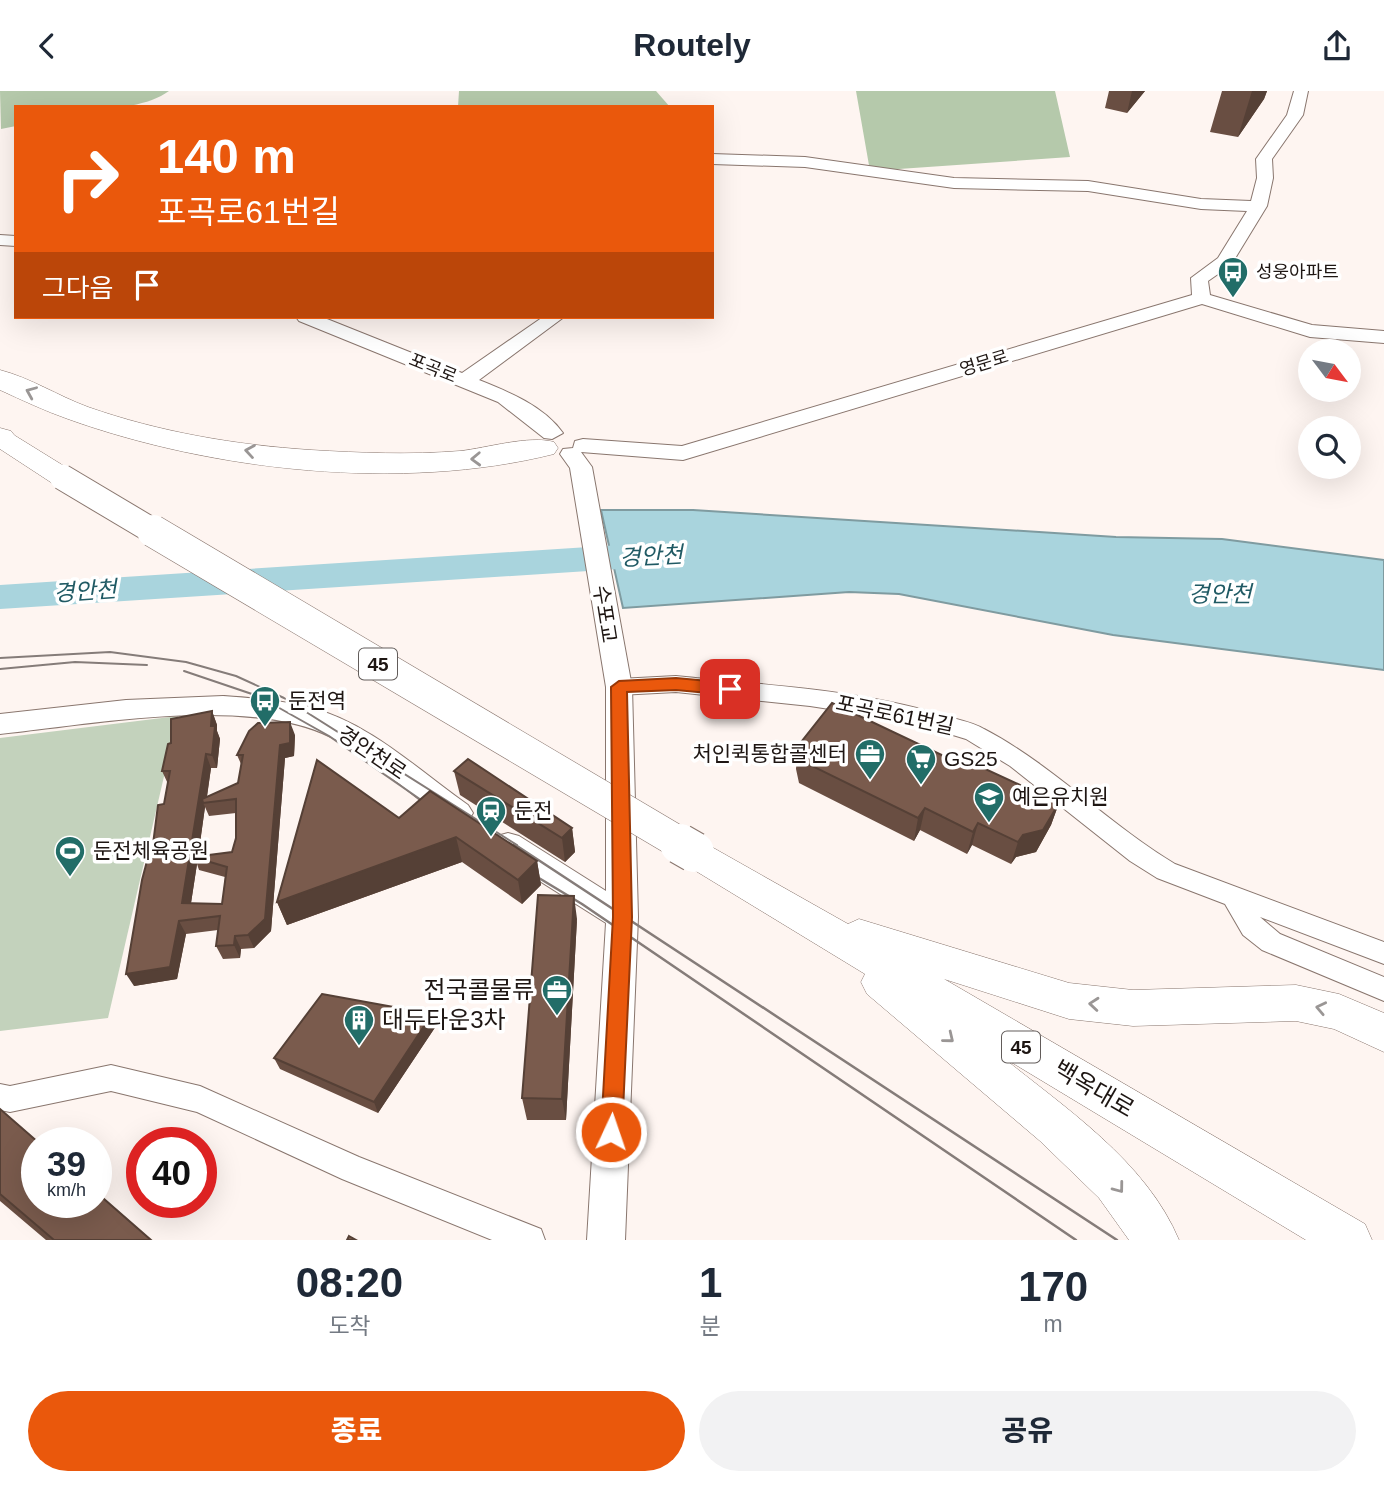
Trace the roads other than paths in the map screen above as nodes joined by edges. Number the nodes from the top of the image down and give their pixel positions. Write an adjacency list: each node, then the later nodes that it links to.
1 (1301, 91): 3 (street)
2 (714, 159): 3 (street)
3 (1258, 206): 4 (street)
4 (1202, 298): 7 (street); 11 (street, 영문로)
5 (311, 319): 9 (street, 포곡로)
6 (552, 319): 9 (street)
7 (1384, 337)
8 (0, 379): 11 (highway, one-way to 8)
9 (465, 381): 11 (street, 포곡로)
10 (1, 438): 17 (main road, 백옥대로 / 45, bridge)
11 (562, 445): 12 (street, 포곡로)
12 (583, 483): 13 (street, 수포교)
13 (616, 674): 15 (street, 포곡로61번길); 16 (street)
14 (0, 724): 16 (street, 경안천로)
15 (1234, 897): 18 (street, 포곡로61번길); 19 (street)
16 (622, 917): 23 (street)
17 (801, 917): 20 (main road, one-way to 17); 24 (main road, one-way to 24); 25 (main road, 백옥대로 / 45)
18 (1384, 953)
19 (1384, 989)
20 (1384, 1033)
21 (0, 1097): 22 (street)
22 (530, 1240)
23 (606, 1240)
24 (1156, 1240)
25 (1349, 1240)

